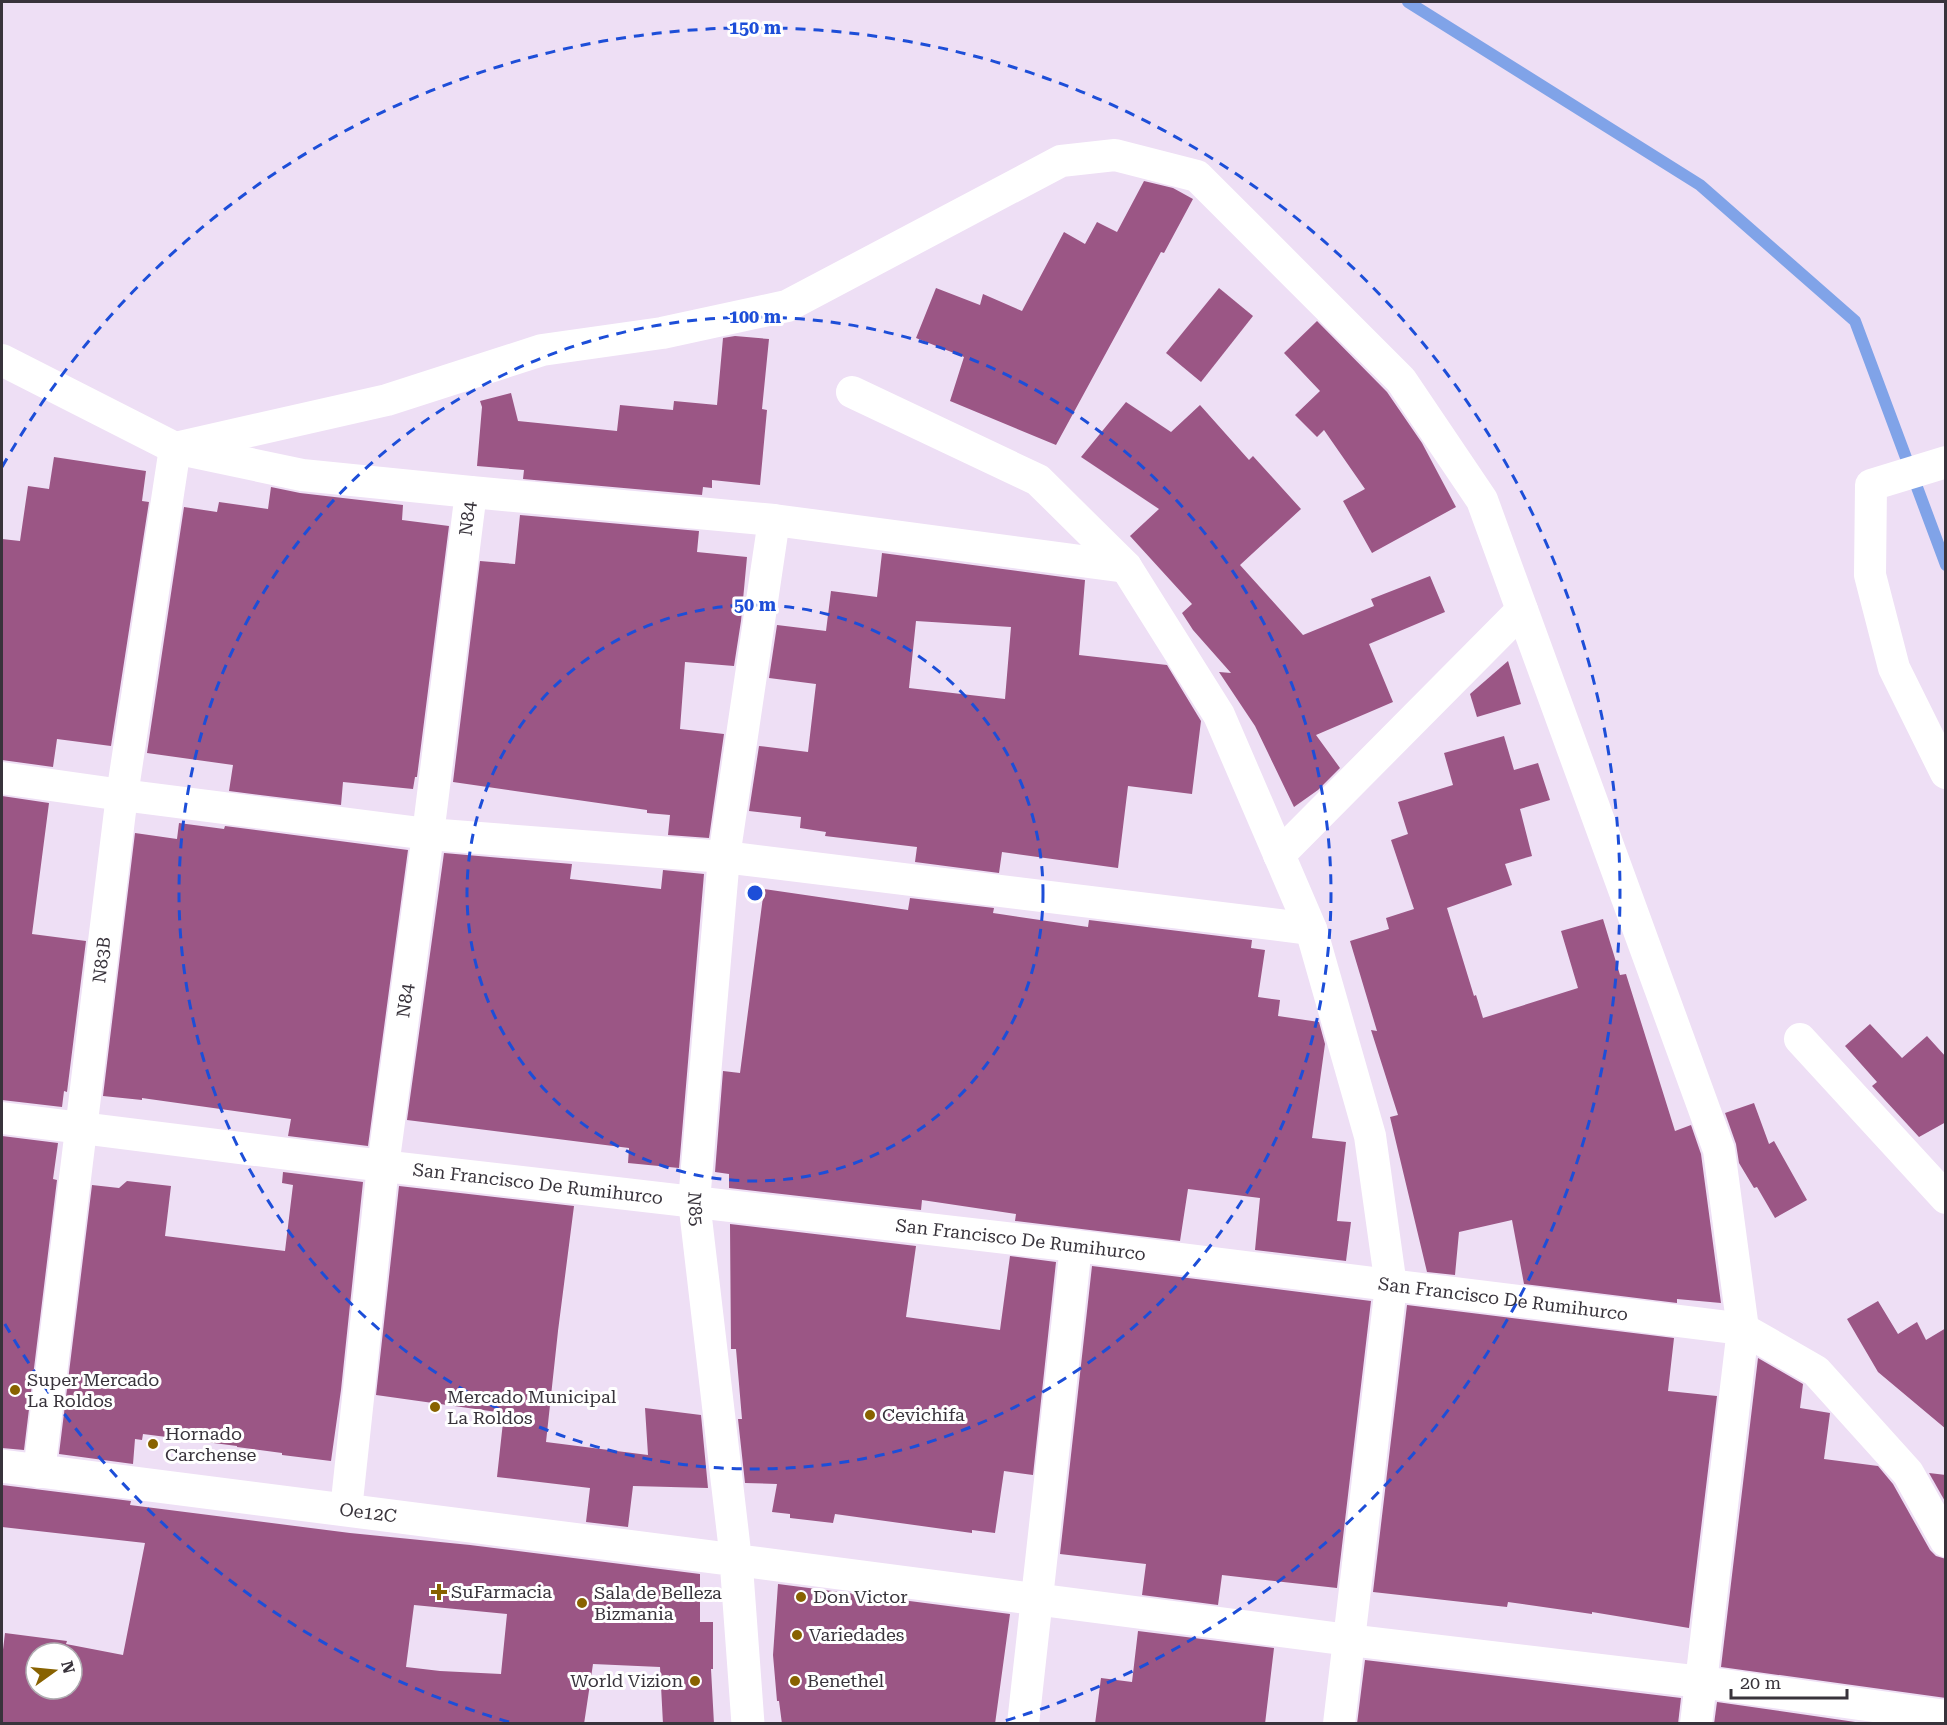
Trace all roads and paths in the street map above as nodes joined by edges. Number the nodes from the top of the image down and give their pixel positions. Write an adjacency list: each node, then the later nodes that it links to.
1 (2, 360): 3 (street)
2 (852, 392): 7 (street)
3 (175, 448): 5 (street); 8 (street); 11 (street, N83B)
4 (1946, 462): 9 (street)
5 (471, 492): 6 (street); 12 (street, N84)
6 (774, 520): 7 (street); 14 (street, N85)
7 (1126, 567): 13 (street)
8 (1522, 610): 13 (street); 24 (street)
9 (1946, 773)
10 (2, 778): 11 (street)
11 (122, 795): 12 (street); 18 (street, N83B)
12 (428, 834): 14 (street); 19 (street, N84)
13 (1279, 855): 15 (street)
14 (724, 857): 15 (street); 21 (street, N85)
15 (1311, 928): 23 (street)
16 (1800, 1039): 20 (street)
17 (2, 1118): 18 (street, San Francisco De Rumihurco)
18 (81, 1128): 19 (street, San Francisco De Rumihurco); 26 (street, N83B)
19 (383, 1166): 21 (street, San Francisco De Rumihurco); 27 (street, N84)
20 (1946, 1198)
21 (694, 1201): 22 (street, San Francisco De Rumihurco); 29 (street, N85)
22 (1076, 1246): 23 (street, San Francisco De Rumihurco); 30 (street)
23 (1392, 1286): 24 (street, San Francisco De Rumihurco); 31 (street)
24 (1743, 1329): 28 (street, San Francisco De Rumihurco); 32 (street)
25 (2, 1466): 26 (main road, Oe12C)
26 (39, 1472): 27 (main road, Oe12C)
27 (346, 1510): 29 (main road, Oe12C)
28 (1946, 1541)
29 (736, 1560): 30 (street); 34 (main road)
30 (1038, 1599): 31 (street); 35 (street)
31 (1349, 1640): 32 (street); 36 (street)
32 (1701, 1682): 33 (street); 37 (street)
33 (1946, 1716)
34 (748, 1724)
35 (1023, 1724)
36 (1339, 1724)
37 (1696, 1724)

